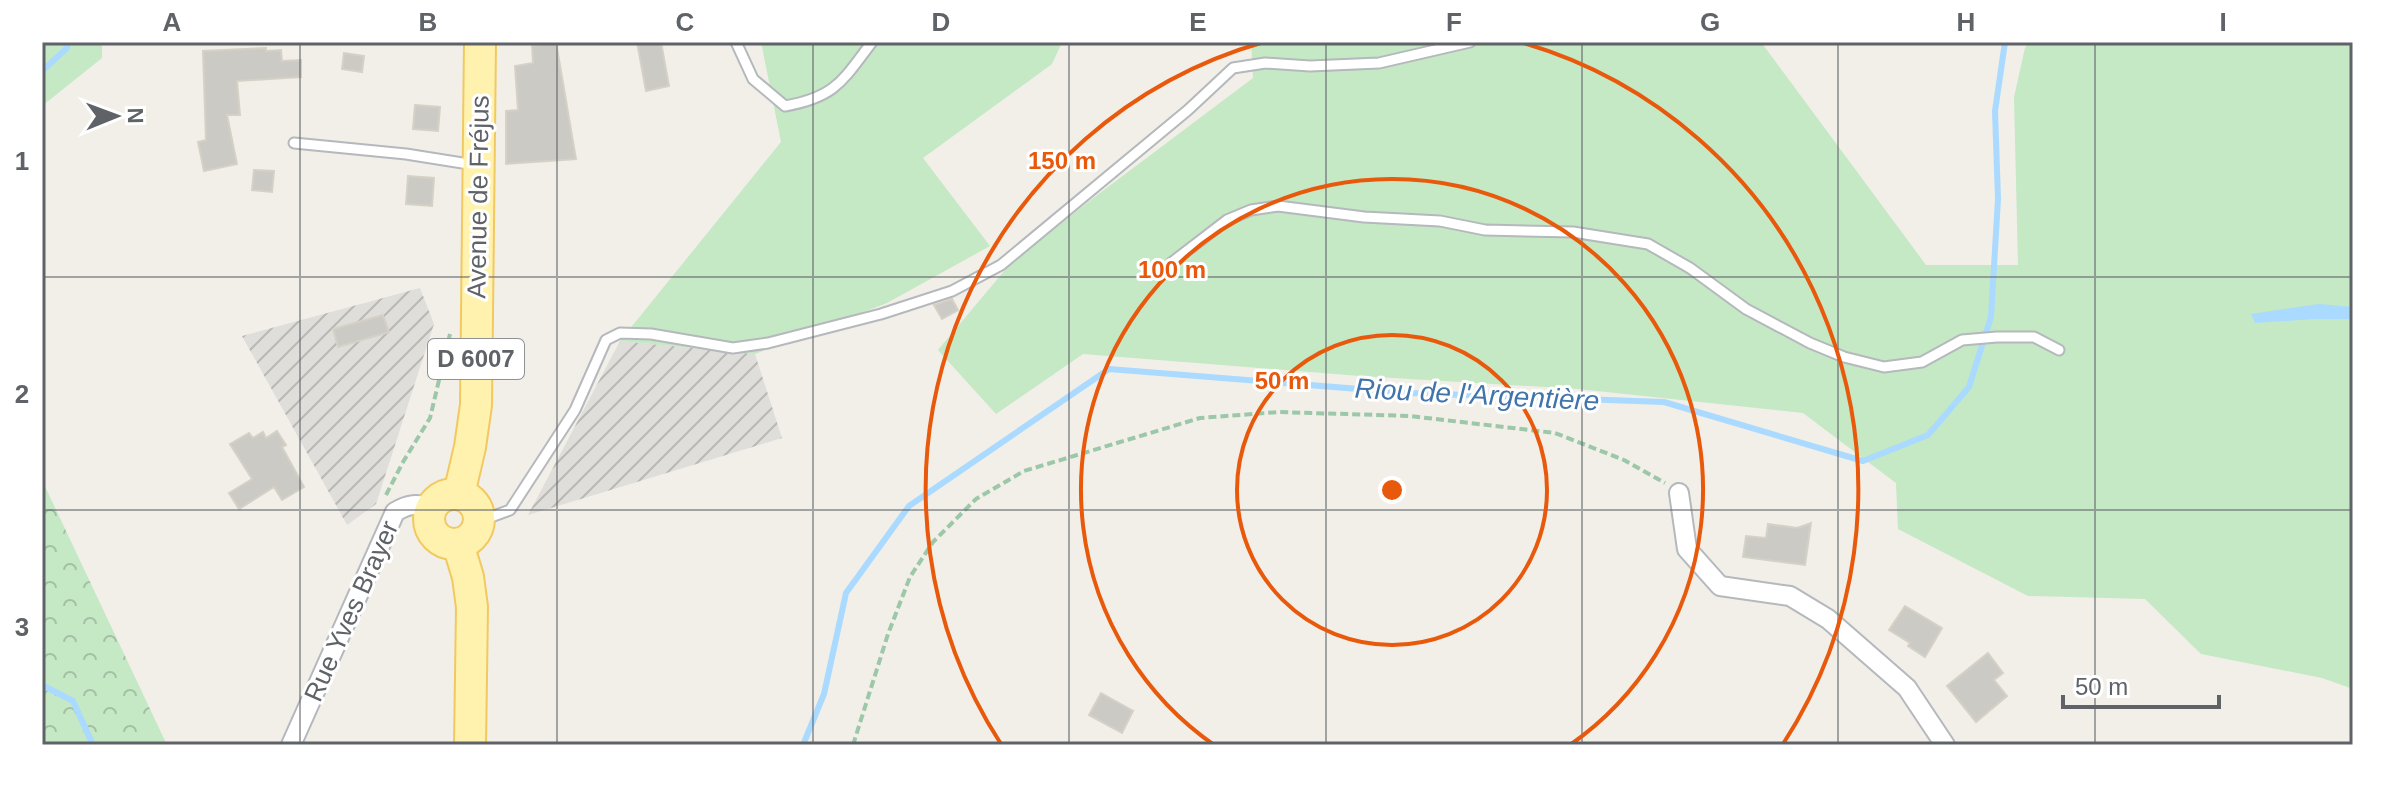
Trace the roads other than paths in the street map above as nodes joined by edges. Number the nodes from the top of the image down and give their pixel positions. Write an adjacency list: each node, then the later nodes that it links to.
1 (480, 42): 6 (main road, Avenue de Fréjus / D 6007)
2 (736, 42): 3 (lane)
3 (872, 42)
4 (1470, 42): 12 (lane)
5 (294, 143): 6 (lane)
6 (479, 165): 10 (main road, Avenue de Fréjus / D 6007)
7 (1171, 263): 8 (lane)
8 (2059, 350)
9 (1679, 493): 16 (street)
10 (459, 494): 11 (main road); 12 (main road)
11 (432, 508): 13 (main road); 14 (street, Rue Yves Brayer)
12 (480, 521): 13 (main road)
13 (458, 544): 15 (main road)
14 (291, 745)
15 (470, 745)
16 (1945, 745)

